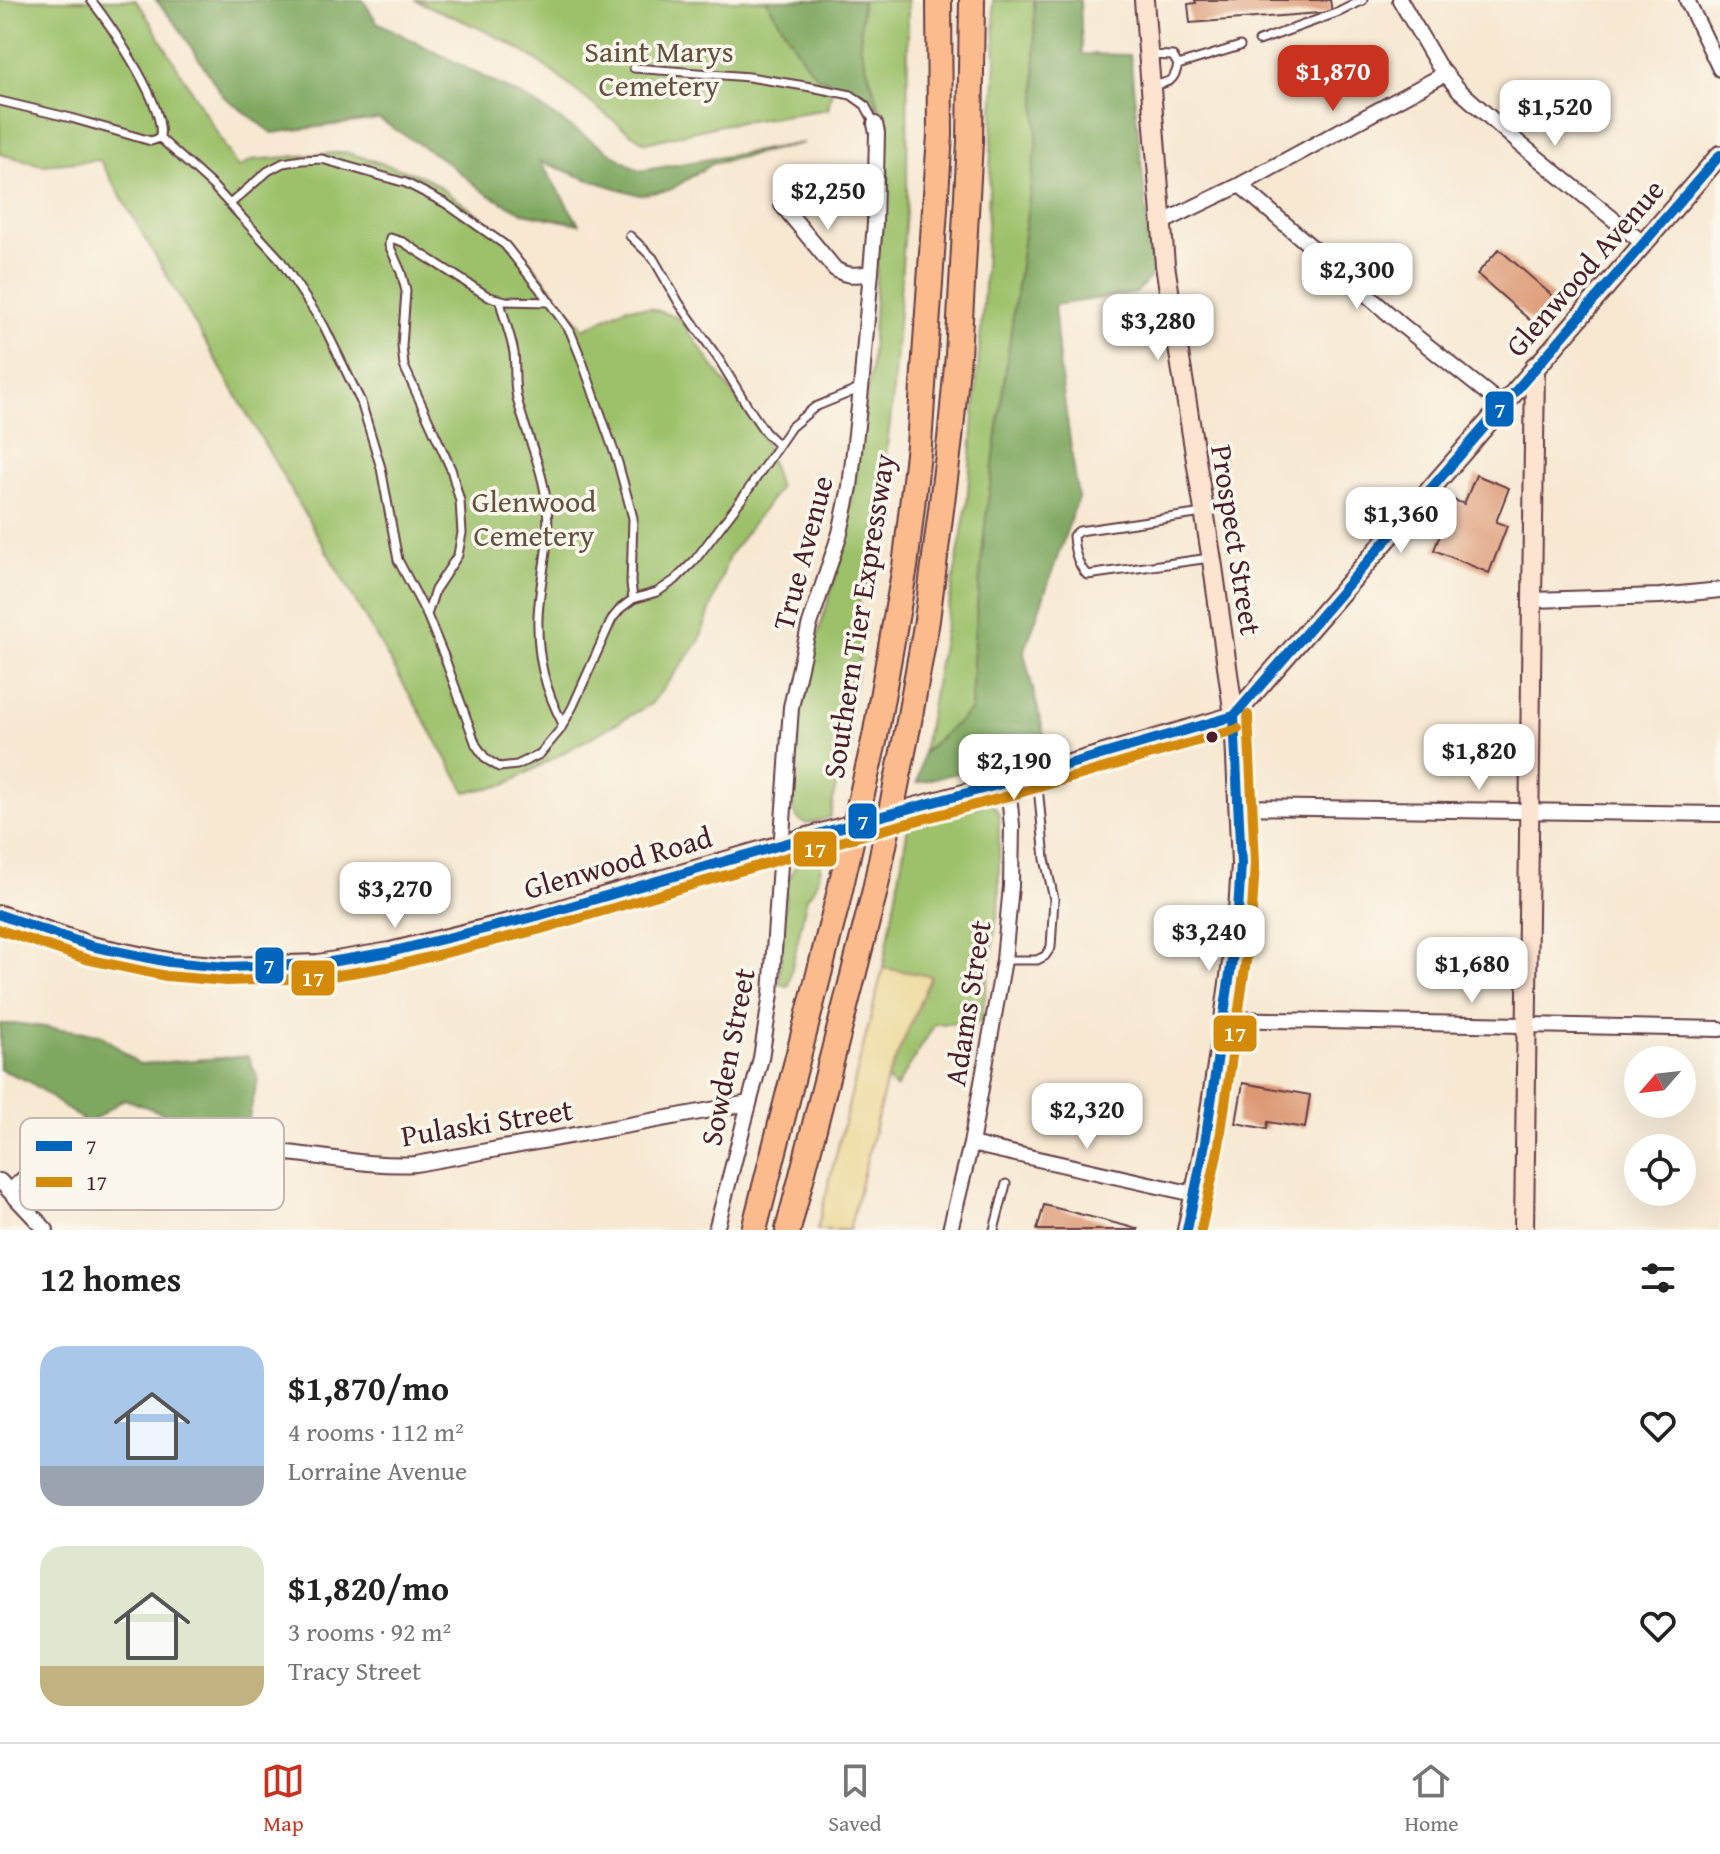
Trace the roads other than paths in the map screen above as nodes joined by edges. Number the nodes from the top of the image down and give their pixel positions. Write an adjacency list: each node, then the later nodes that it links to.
1 (91, 0): 18 (lane)
2 (939, 0): 63 (highway, Southern Tier Expressway, bridge)
3 (972, 0): 64 (highway, Southern Tier Expressway, bridge)
4 (1144, 0): 10 (street, Prospect Street)
5 (1363, 0): 8 (lane)
6 (1400, 0): 14 (street)
7 (1687, 0): 13 (street)
8 (1259, 41)
9 (1240, 46): 11 (lane)
10 (1149, 54): 11 (lane); 15 (street, Prospect Street)
11 (1178, 65): 15 (lane)
12 (634, 68): 17 (lane, True Avenue)
13 (1720, 69)
14 (1445, 74): 20 (street); 26 (street)
15 (1150, 86): 24 (street, Prospect Street)
16 (0, 101): 18 (lane)
17 (875, 124): 21 (street, True Avenue)
18 (160, 138): 22 (lane)
19 (1720, 155): 26 (street, Glenwood Avenue)
20 (1240, 185): 24 (street); 32 (street)
21 (876, 188): 23 (lane); 27 (street, True Avenue)
22 (230, 204): 29 (lane); 39 (lane)
23 (782, 205): 27 (street)
24 (1161, 223): 34 (street, Prospect Street)
25 (630, 236): 33 (lane)
26 (1644, 244): 30 (street, Glenwood Avenue)
27 (871, 273): 31 (street, True Avenue)
28 (500, 300): 29 (lane); 39 (lane); 41 (lane)
29 (550, 302): 37 (lane)
30 (1535, 366): 32 (street, Glenwood Avenue); 38 (street)
31 (861, 389): 33 (lane); 47 (street, True Avenue)
32 (1502, 405): 40 (street, Glenwood Avenue)
33 (778, 445): 37 (lane)
34 (1204, 513): 35 (street, Prospect Street); 35 (lane)
35 (1212, 558): 40 (street, Prospect Street)
36 (1720, 590): 38 (street)
37 (633, 599): 41 (lane)
38 (1533, 600): 45 (street)
39 (427, 615): 41 (lane)
40 (1234, 716): 42 (street); 44 (street, Prospect Street)
41 (563, 724)
42 (1036, 773): 43 (street); 49 (lane)
43 (1008, 782): 47 (street); 49 (street, Adams Street)
44 (1238, 807): 45 (street); 50 (street, Prospect Street)
45 (1530, 811): 46 (street); 51 (street)
46 (1720, 814)
47 (782, 844): 48 (street, Glenwood Road); 53 (street, Sowden Street)
48 (0, 915)
49 (1004, 960): 54 (street, Adams Street)
50 (1224, 1019): 51 (street); 58 (street, Prospect Street)
51 (1527, 1025): 52 (street); 68 (street)
52 (1720, 1029)
53 (749, 1103): 55 (street, Pulaski Street); 62 (street, Sowden Street)
54 (971, 1144): 58 (street); 65 (street, Adams Street)
55 (284, 1153)
56 (1006, 1184): 66 (lane)
57 (5, 1186): 59 (street)
58 (1194, 1194): 67 (street, Prospect Street)
59 (20, 1202)
60 (27, 1210): 61 (street)
61 (46, 1230)
62 (716, 1230)
63 (754, 1230)
64 (788, 1230)
65 (950, 1230)
66 (994, 1230)
67 (1187, 1230)
68 (1524, 1230)

